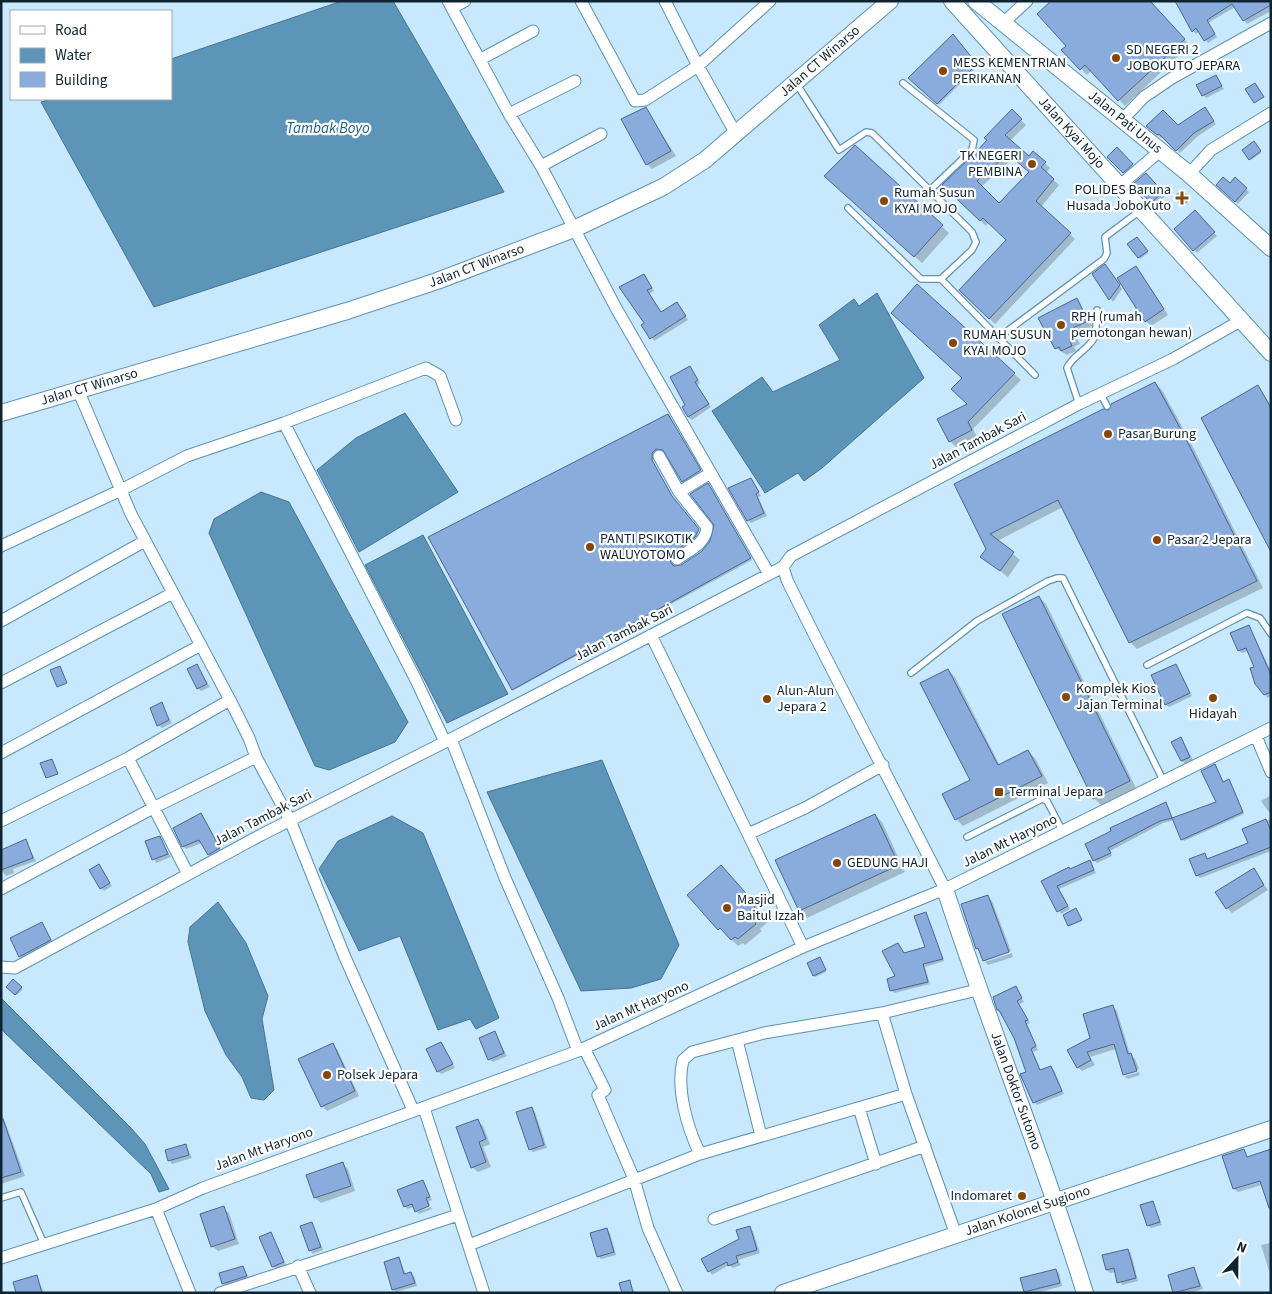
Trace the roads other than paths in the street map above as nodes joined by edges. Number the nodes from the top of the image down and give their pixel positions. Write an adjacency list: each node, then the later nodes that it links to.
1 (465, 1): 8 (street)
2 (581, 1): 14 (street)
3 (665, 1): 14 (street)
4 (770, 1): 14 (street)
5 (890, 1): 16 (street, Jalan CT Winarso)
6 (976, 1): 11 (street, Jalan Pati Unus)
7 (1027, 1): 11 (street)
8 (450, 5): 13 (street)
9 (958, 5): 26 (street, Jalan Kyai Mojo)
10 (1271, 23): 20 (street)
11 (1002, 24): 20 (street, Jalan Pati Unus)
12 (533, 31): 13 (street)
13 (480, 60): 18 (street)
14 (698, 66): 22 (street)
15 (575, 81): 18 (street)
16 (795, 81): 22 (street, Jalan CT Winarso); 27 (lane)
17 (904, 83): 27 (lane)
18 (509, 114): 24 (street)
19 (1271, 114): 25 (street)
20 (1122, 120): 23 (street, Jalan Pati Unus)
21 (600, 134): 24 (street)
22 (736, 134): 30 (street, Jalan CT Winarso)
23 (1160, 151): 25 (street, Jalan Pati Unus); 26 (street)
24 (541, 166): 30 (street)
25 (1189, 174): 31 (street, Jalan Pati Unus)
26 (1118, 187): 29 (street, Jalan Kyai Mojo)
27 (930, 190): 32 (lane)
28 (848, 208): 32 (lane)
29 (1142, 209): 34 (street, Jalan Kyai Mojo); 35 (lane)
30 (574, 229): 38 (street, Jalan CT Winarso); 46 (street)
31 (1271, 248)
32 (941, 279): 35 (lane)
33 (1097, 310): 40 (lane)
34 (1242, 320): 36 (street, Jalan Kyai Mojo); 39 (street, Jalan Tambak Sari)
35 (998, 338): 37 (lane)
36 (1271, 353)
37 (1035, 375)
38 (78, 390): 42 (street, Jalan CT Winarso); 47 (street)
39 (1100, 393): 40 (street, Jalan Tambak Sari); 41 (lane)
40 (1078, 404): 52 (street, Jalan Tambak Sari)
41 (1107, 406)
42 (1, 413)
43 (456, 420): 44 (street)
44 (284, 422): 47 (street); 65 (street)
45 (659, 456): 48 (street)
46 (711, 473): 48 (street); 53 (street)
47 (121, 490): 49 (street); 50 (street)
48 (679, 492): 51 (street)
49 (145, 541): 54 (street); 55 (street)
50 (1, 546)
51 (677, 559)
52 (783, 567): 53 (street, Jalan Tambak Sari); 69 (street)
53 (769, 574): 57 (street, Jalan Tambak Sari)
54 (173, 593): 58 (street); 61 (street)
55 (1, 621)
56 (1271, 634): 59 (lane)
57 (651, 635): 65 (street, Jalan Tambak Sari); 76 (street)
58 (201, 646): 62 (street); 66 (street)
59 (1147, 665)
60 (911, 673): 71 (lane)
61 (1, 683)
62 (230, 700): 67 (street); 68 (street)
63 (1271, 728): 64 (street, Jalan Mt Haryono)
64 (1256, 736): 70 (street); 71 (street, Jalan Mt Haryono)
65 (448, 741): 73 (street, Jalan Tambak Sari); 86 (street)
66 (1, 753)
67 (256, 757): 72 (street); 73 (street)
68 (128, 758): 72 (street); 74 (street)
69 (883, 765): 76 (street); 80 (street)
70 (1271, 772)
71 (1164, 782): 75 (street, Jalan Mt Haryono)
72 (155, 807): 78 (street); 79 (street)
73 (290, 820): 78 (street, Jalan Tambak Sari); 89 (street)
74 (1, 821)
75 (1064, 832): 77 (lane); 80 (street, Jalan Mt Haryono)
76 (748, 834): 81 (street)
77 (967, 837)
78 (188, 874): 82 (street, Jalan Tambak Sari)
79 (1, 889)
80 (945, 889): 81 (street, Jalan Mt Haryono); 83 (street, Jalan Doktor Sutomo)
81 (804, 947): 86 (street, Jalan Mt Haryono)
82 (1, 967)
83 (978, 990): 84 (street); 97 (street, Jalan Doktor Sutomo)
84 (882, 1013): 85 (street); 87 (street)
85 (737, 1040): 91 (street); 93 (street)
86 (581, 1049): 89 (street, Jalan Mt Haryono); 95 (street)
87 (906, 1094): 88 (street); 92 (street)
88 (859, 1108): 91 (street); 94 (street)
89 (418, 1109): 98 (street, Jalan Mt Haryono); 99 (street)
90 (1271, 1129): 97 (street, Jalan Kolonel Sugiono)
91 (760, 1136): 93 (street)
92 (925, 1146): 94 (street); 101 (street)
93 (700, 1154): 95 (street)
94 (876, 1164): 100 (street)
95 (634, 1179): 103 (street); 110 (street)
96 (1, 1198): 102 (lane)
97 (1056, 1201): 101 (street, Jalan Kolonel Sugiono); 112 (street, Jalan Doktor Sutomo)
98 (156, 1209): 102 (street, Jalan Mt Haryono); 106 (street)
99 (458, 1215): 103 (street); 105 (street)
100 (714, 1219)
101 (956, 1234): 111 (street, Jalan Kolonel Sugiono)
102 (44, 1244): 104 (street, Jalan Mt Haryono)
103 (468, 1245): 109 (street)
104 (1, 1258)
105 (298, 1266): 107 (street); 108 (street)
106 (190, 1293)
107 (220, 1293)
108 (310, 1293)
109 (484, 1293)
110 (677, 1293)
111 (783, 1293)
112 (1085, 1293)

